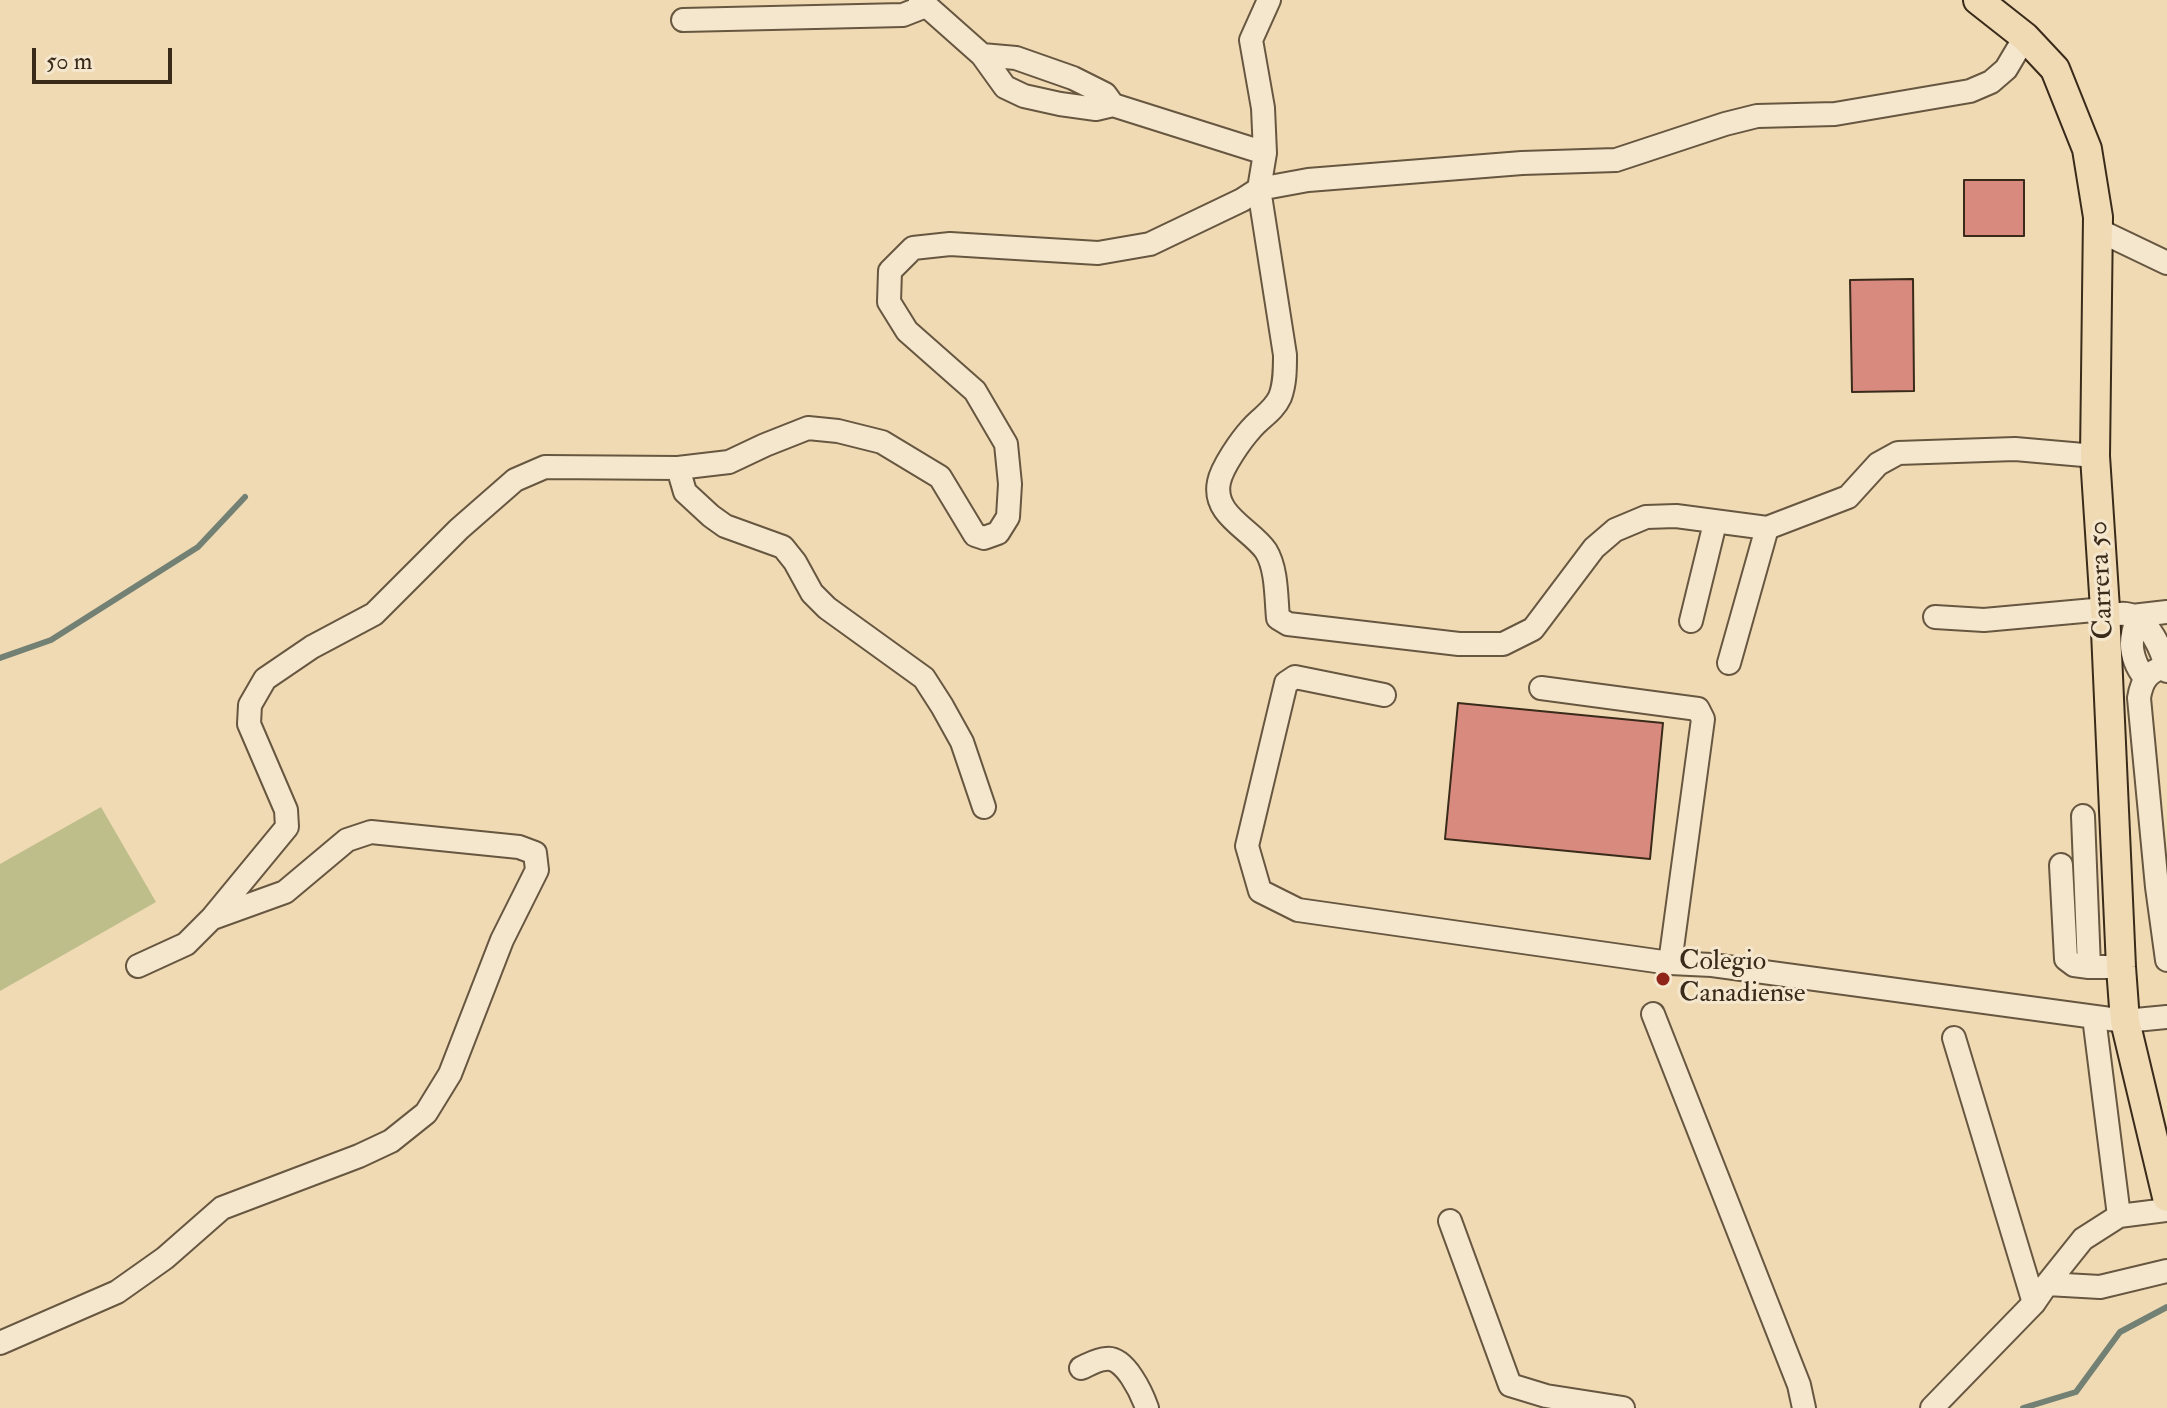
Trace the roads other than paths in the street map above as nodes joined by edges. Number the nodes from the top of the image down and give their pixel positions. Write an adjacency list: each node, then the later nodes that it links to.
1 (1269, 0): 8 (street)
2 (923, 3): 4 (street); 6 (street)
3 (1985, 5): 5 (main road, Carrera 50)
4 (683, 20)
5 (2025, 37): 9 (street); 10 (main road, Carrera 50)
6 (982, 55): 7 (street); 7 (street)
7 (1113, 105): 8 (street)
8 (1265, 153): 9 (street)
9 (1259, 189): 13 (street); 14 (street)
10 (2098, 230): 11 (street); 12 (main road, Carrera 50)
11 (2167, 263)
12 (2095, 456): 15 (street); 17 (main road, Carrera 50)
13 (678, 468): 25 (street); 29 (street)
14 (1715, 523): 15 (street); 19 (street)
15 (1767, 528): 20 (street)
16 (2167, 612): 17 (street)
17 (2120, 616): 18 (street); 21 (street); 22 (street); 34 (main road, Carrera 50)
18 (1935, 617)
19 (1691, 621)
20 (1729, 663)
21 (2167, 668): 22 (street)
22 (2145, 678): 28 (street)
23 (1541, 688): 31 (street)
24 (1384, 695): 31 (street)
25 (984, 807)
26 (2083, 816): 33 (street)
27 (2061, 865): 33 (street)
28 (2162, 885): 30 (street)
29 (212, 918): 32 (street); 46 (street)
30 (2167, 960)
31 (1670, 963): 36 (street)
32 (138, 966)
33 (2089, 967): 34 (street)
34 (2121, 967): 38 (main road, Carrera 50)
35 (1653, 1014): 50 (street)
36 (2094, 1017): 38 (street); 42 (street)
37 (2167, 1017): 38 (street)
38 (2125, 1021): 40 (main road, Carrera 50)
39 (1954, 1038): 45 (street)
40 (2167, 1197)
41 (2167, 1210): 42 (street)
42 (2119, 1216): 45 (street)
43 (1450, 1221): 49 (street)
44 (2167, 1271): 45 (street)
45 (2041, 1293): 51 (street)
46 (0, 1343)
47 (1081, 1368): 48 (street)
48 (1147, 1408)
49 (1623, 1408)
50 (1804, 1408)
51 (1932, 1408)

